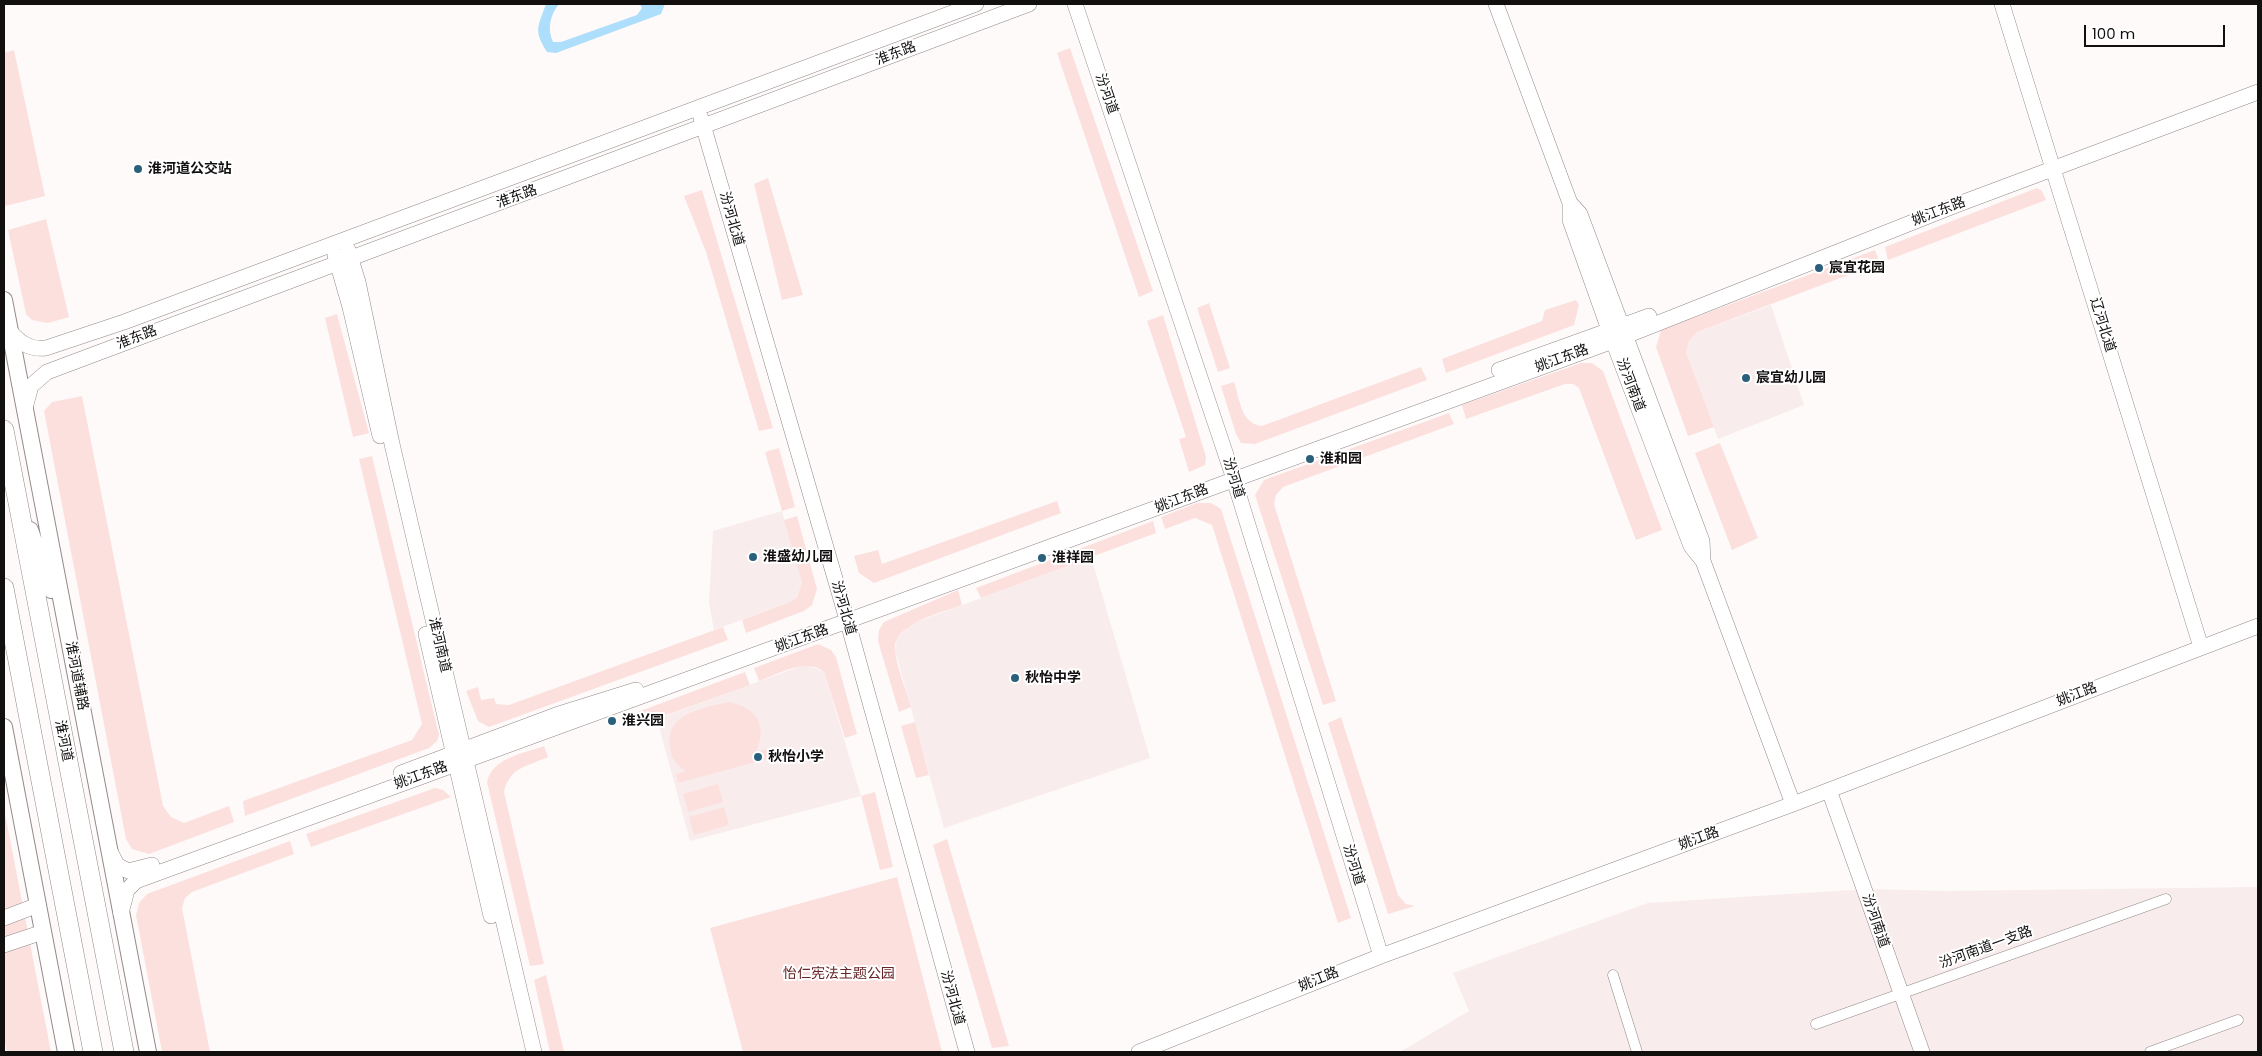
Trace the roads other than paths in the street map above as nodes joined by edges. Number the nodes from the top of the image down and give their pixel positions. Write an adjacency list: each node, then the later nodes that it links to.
1 (976, 4): 8 (street, 淮东路)
2 (1029, 4): 9 (street, 淮东路)
3 (1075, 4): 18 (street, 汾河道)
4 (1496, 4): 15 (street, 汾河南道)
5 (2002, 4): 10 (street, 辽河北道)
6 (2258, 85): 10 (street, 姚江东路)
7 (2258, 92): 10 (street, 姚江东路)
8 (698, 108): 9 (street, 汾河北道); 11 (street, 淮东路)
9 (703, 127): 12 (street, 淮东路); 21 (street, 汾河北道)
10 (2053, 167): 15 (street, 姚江东路); 24 (street, 辽河北道)
11 (338, 241): 12 (street, 淮河南道); 14 (street, 淮东路)
12 (345, 261): 16 (street, 淮东路); 26 (street, 淮河南道)
13 (4, 300): 14 (main road, 淮河道辅路)
14 (10, 331): 16 (main road, 淮河道辅路)
15 (1618, 333): 18 (street, 姚江东路); 28 (street, 汾河南道)
16 (25, 410): 23 (main road, 淮河道辅路)
17 (4, 430): 19 (highway, 淮河道)
18 (1232, 474): 21 (street, 姚江东路); 36 (street, 汾河道)
19 (14, 486): 23 (main road); 43 (highway, 淮河道)
20 (4, 588): 42 (highway, 淮河道)
21 (846, 618): 26 (street, 姚江东路); 47 (street, 汾河北道)
22 (2258, 626): 24 (street, 姚江路)
23 (69, 642): 29 (main road, 淮河道辅路)
24 (2201, 647): 27 (street, 姚江路)
25 (4, 727): 31 (main road)
26 (460, 756): 29 (street, 姚江东路); 32 (street, 姚江东路); 45 (street, 淮河南道); 46 (street, 淮河南道)
27 (1829, 790): 28 (street, 姚江路); 38 (street, 汾河南道)
28 (1793, 804): 36 (street, 姚江路)
29 (110, 853): 32 (main road, 淮河道辅路)
30 (2166, 899): 38 (street, 汾河南道一支路)
31 (38, 905): 33 (street); 34 (main road)
32 (121, 913): 44 (main road, 淮河道辅路)
33 (4, 918)
34 (43, 932): 35 (street); 41 (main road)
35 (4, 945)
36 (1381, 956): 48 (street, 姚江路)
37 (1612, 975): 49 (street)
38 (1900, 993): 40 (street, 汾河南道一支路); 50 (street, 汾河南道)
39 (2238, 1020): 51 (street)
40 (1816, 1024)
41 (66, 1052)
42 (93, 1052)
43 (124, 1052)
44 (148, 1052)
45 (523, 1052)
46 (534, 1052)
47 (967, 1052)
48 (1139, 1052)
49 (1637, 1052)
50 (1922, 1052)
51 (2150, 1052)

